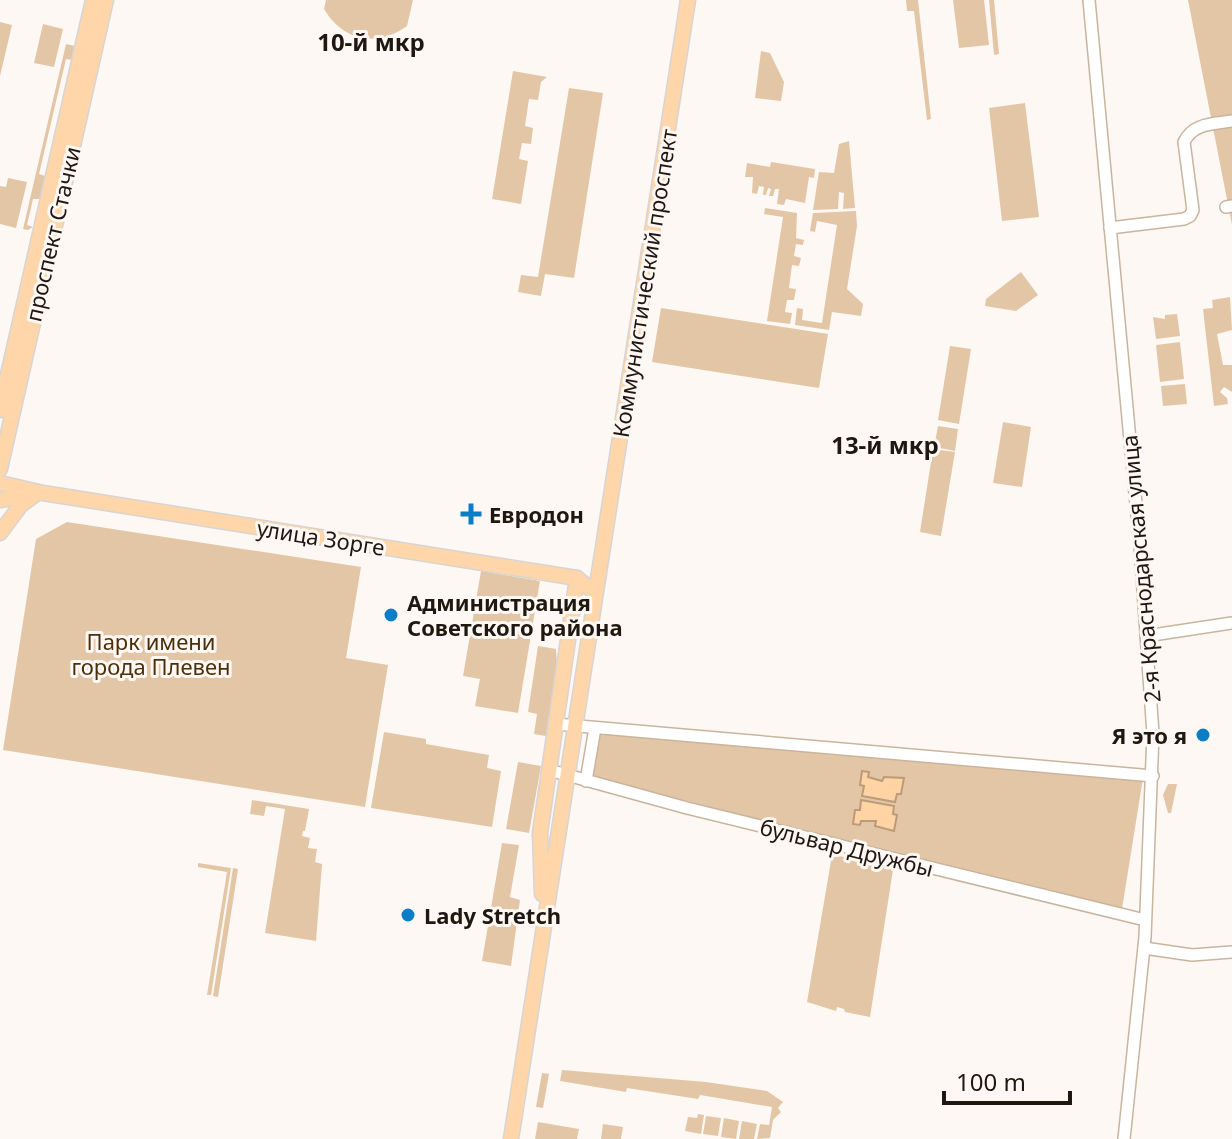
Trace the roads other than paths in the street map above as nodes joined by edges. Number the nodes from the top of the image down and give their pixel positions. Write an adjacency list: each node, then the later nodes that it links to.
1 (93, 0): 7 (main road, проспект Стачки)
2 (106, 0): 8 (main road, проспект Стачки)
3 (688, 0): 13 (main road, Коммунистический проспект)
4 (1089, 0): 6 (street, 2-я Краснодарская улица)
5 (1232, 121): 6 (street)
6 (1110, 228): 17 (street, 2-я Краснодарская улица)
7 (0, 410)
8 (0, 469)
9 (0, 483): 10 (main road, улица Зорге)
10 (40, 494): 11 (main road, улица Зорге); 12 (main road); 14 (main road, улица Зорге)
11 (0, 500)
12 (0, 533)
13 (598, 566): 14 (main road); 15 (main road, Коммунистический проспект)
14 (577, 578): 15 (main road); 18 (main road, Коммунистический проспект)
15 (594, 592): 19 (main road, Коммунистический проспект)
16 (1232, 623): 17 (street)
17 (1146, 636): 23 (street, 2-я Краснодарская улица)
18 (556, 724): 19 (street); 21 (main road, Коммунистический проспект)
19 (575, 726): 20 (street); 22 (main road, Коммунистический проспект)
20 (595, 728): 23 (street); 24 (street)
21 (549, 770): 22 (street, бульвар Дружбы); 26 (main road, Коммунистический проспект)
22 (568, 775): 24 (street, бульвар Дружбы); 26 (main road, Коммунистический проспект)
23 (1151, 776): 25 (street, 2-я Краснодарская улица)
24 (586, 781): 25 (street, бульвар Дружбы)
25 (1142, 920): 27 (street, 2-я Краснодарская улица)
26 (544, 923): 29 (main road, Коммунистический проспект)
27 (1144, 948): 28 (street); 30 (street, 2-я Краснодарская улица)
28 (1232, 952)
29 (511, 1139)
30 (1124, 1139)

